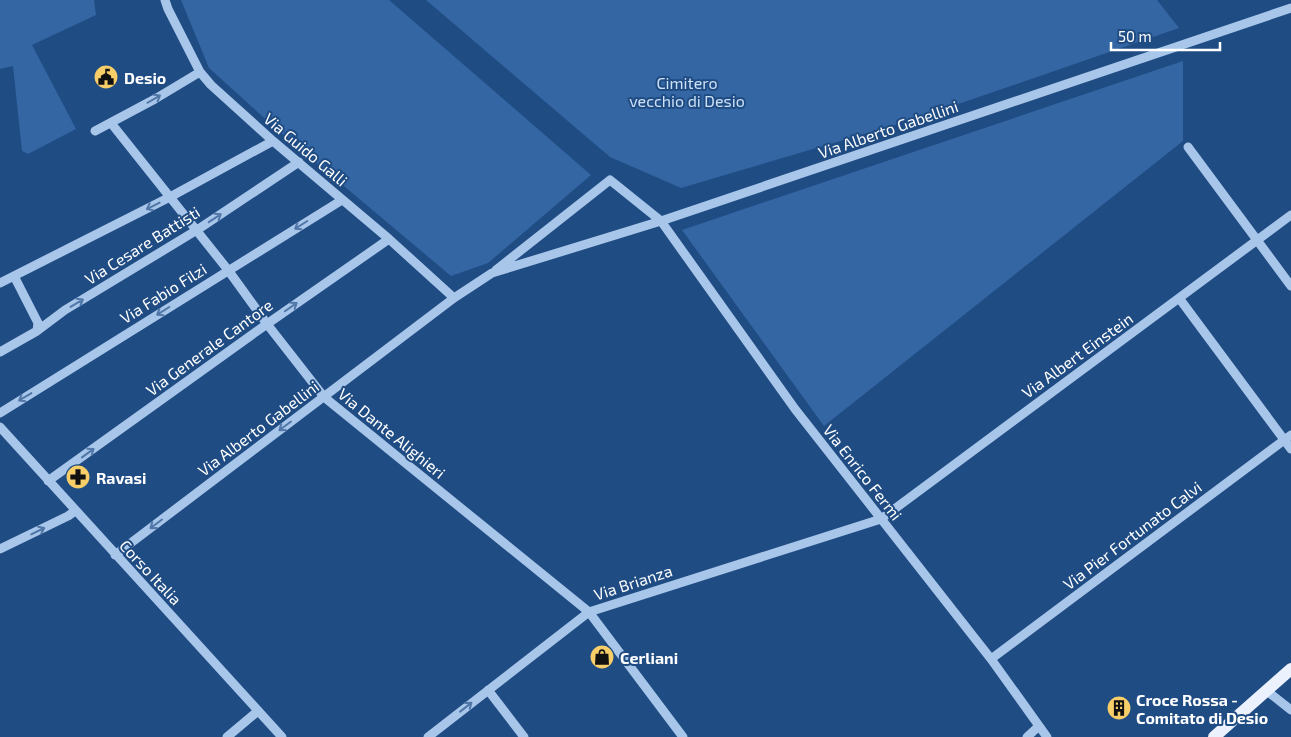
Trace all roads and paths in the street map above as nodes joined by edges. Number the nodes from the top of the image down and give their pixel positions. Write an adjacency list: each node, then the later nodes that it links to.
1 (165, 0): 3 (street, Via Guido Galli)
2 (1291, 8): 13 (street, Via Alberto Gabellini)
3 (200, 72): 4 (street, one-way to 3); 6 (street, Via Guido Galli)
4 (112, 123): 5 (street); 10 (street, Via Dante Alighieri)
5 (94, 131)
6 (273, 141): 8 (street, Via Guido Galli); 10 (street)
7 (1188, 147): 16 (street)
8 (299, 162): 11 (street, Via Guido Galli); 14 (street, Via Cesare Battisti, one-way to 8)
9 (610, 180): 13 (street, Via Enrico Fermi); 18 (street, Via Alberto Gabellini)
10 (170, 197): 14 (street, Via Dante Alighieri); 19 (street, one-way to 19)
11 (342, 200): 15 (street, Via Guido Galli); 17 (street, Via Fabio Filzi, one-way to 17)
12 (1291, 215): 16 (street, Via Albert Einstein)
13 (661, 221): 18 (street, Via Alberto Gabellini); 34 (street, Via Enrico Fermi)
14 (197, 230): 17 (street, Via Dante Alighieri); 25 (street, Via Cesare Battisti, one-way to 14)
15 (389, 239): 22 (street, Via Guido Galli); 24 (street, Via Generale Cantore, one-way to 15)
16 (1257, 240): 21 (street); 23 (street, Via Albert Einstein)
17 (228, 270): 24 (street, Via Dante Alighieri); 28 (street, Via Fabio Filzi, one-way to 28)
18 (492, 273): 22 (street, Via Alberto Gabellini)
19 (14, 276): 20 (street); 25 (street)
20 (0, 283)
21 (1291, 286)
22 (454, 298): 27 (street, Via Alberto Gabellini)
23 (1179, 298): 30 (street); 34 (street, Via Albert Einstein)
24 (267, 324): 27 (street, Via Dante Alighieri); 32 (street, Via Generale Cantore, one-way to 24)
25 (37, 331): 26 (street, Via Cesare Battisti)
26 (0, 352)
27 (324, 397): 36 (street, Via Alberto Gabellini, one-way to 36); 37 (street, Via Dante Alighieri)
28 (0, 412)
29 (0, 427): 32 (street, Corso Italia)
30 (1288, 438): 31 (street); 38 (street, Via Pier Fortunato Calvi)
31 (1291, 449)
32 (48, 481): 33 (street, Corso Italia)
33 (75, 511): 35 (street, one-way to 33); 36 (street, Corso Italia)
34 (881, 519): 37 (street, Via Brianza); 38 (street, Via Enrico Fermi)
35 (0, 549)
36 (115, 555): 43 (street, Corso Italia)
37 (589, 612): 40 (street, Via Brianza); 49 (street, Via Dante Alighieri)
38 (991, 660): 44 (street, Via Enrico Fermi)
39 (1291, 669): 41 (main road)
40 (488, 690): 47 (street, Via Brianza, one-way to 40); 48 (street)
41 (1266, 691): 42 (street); 52 (main road)
42 (1291, 710)
43 (258, 711): 45 (street); 46 (street, Corso Italia)
44 (1039, 726): 50 (street); 51 (street, Via Enrico Fermi)
45 (227, 737)
46 (282, 737)
47 (428, 737)
48 (524, 737)
49 (682, 737)
50 (1027, 737)
51 (1046, 737)
52 (1214, 737)

